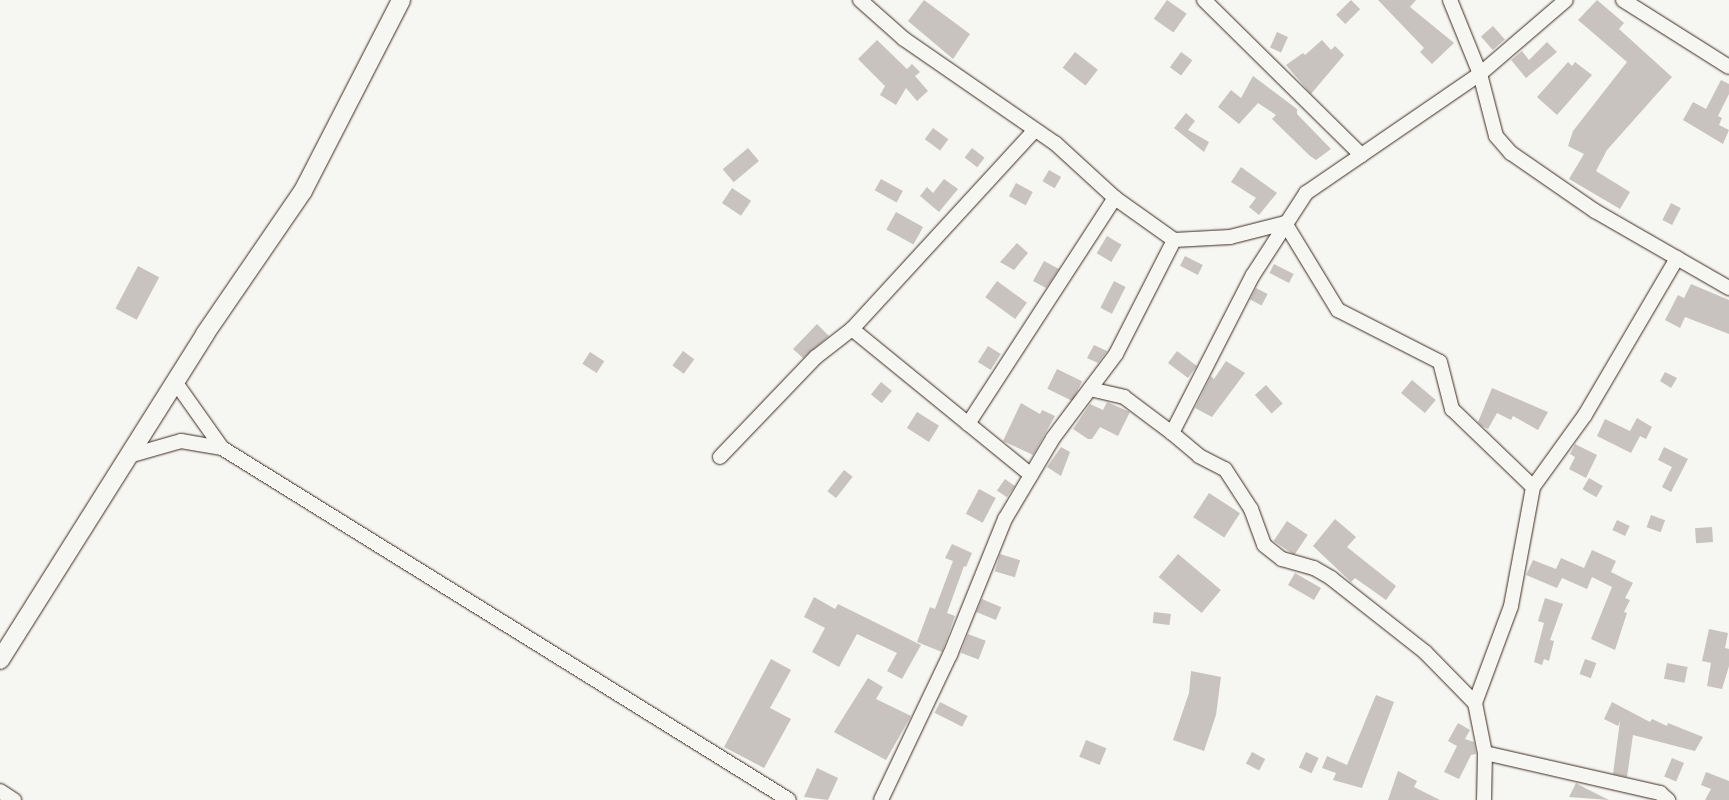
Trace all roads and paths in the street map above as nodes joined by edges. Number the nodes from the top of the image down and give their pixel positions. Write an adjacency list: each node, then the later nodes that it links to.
1 (401, 0): 17 (street)
2 (860, 0): 9 (street)
3 (1204, 0): 10 (street)
4 (1450, 0): 8 (street)
5 (1566, 0): 8 (street)
6 (1623, 0): 7 (street)
7 (1729, 67)
8 (1480, 74): 10 (street); 14 (street)
9 (1035, 130): 11 (street); 16 (street)
10 (1361, 155): 12 (street)
11 (1115, 198): 13 (street); 19 (street)
12 (1285, 223): 13 (street); 20 (street); 25 (street)
13 (1174, 240): 18 (street)
14 (1678, 258): 15 (street); 25 (street)
15 (1729, 288)
16 (852, 329): 19 (street); 23 (street)
17 (176, 383): 21 (street); 22 (street)
18 (1090, 389): 20 (street); 24 (street)
19 (968, 424): 24 (street)
20 (1172, 433): 27 (street)
21 (222, 448): 22 (street); 31 (street)
22 (132, 455): 26 (street)
23 (720, 458)
24 (1031, 475): 32 (street)
25 (1533, 487): 27 (street)
26 (0, 660)
27 (1475, 703): 28 (street)
28 (1485, 753): 33 (street); 34 (street)
29 (0, 791): 30 (street)
30 (14, 800)
31 (789, 800)
32 (881, 800)
33 (1484, 800)
34 (1668, 800)

